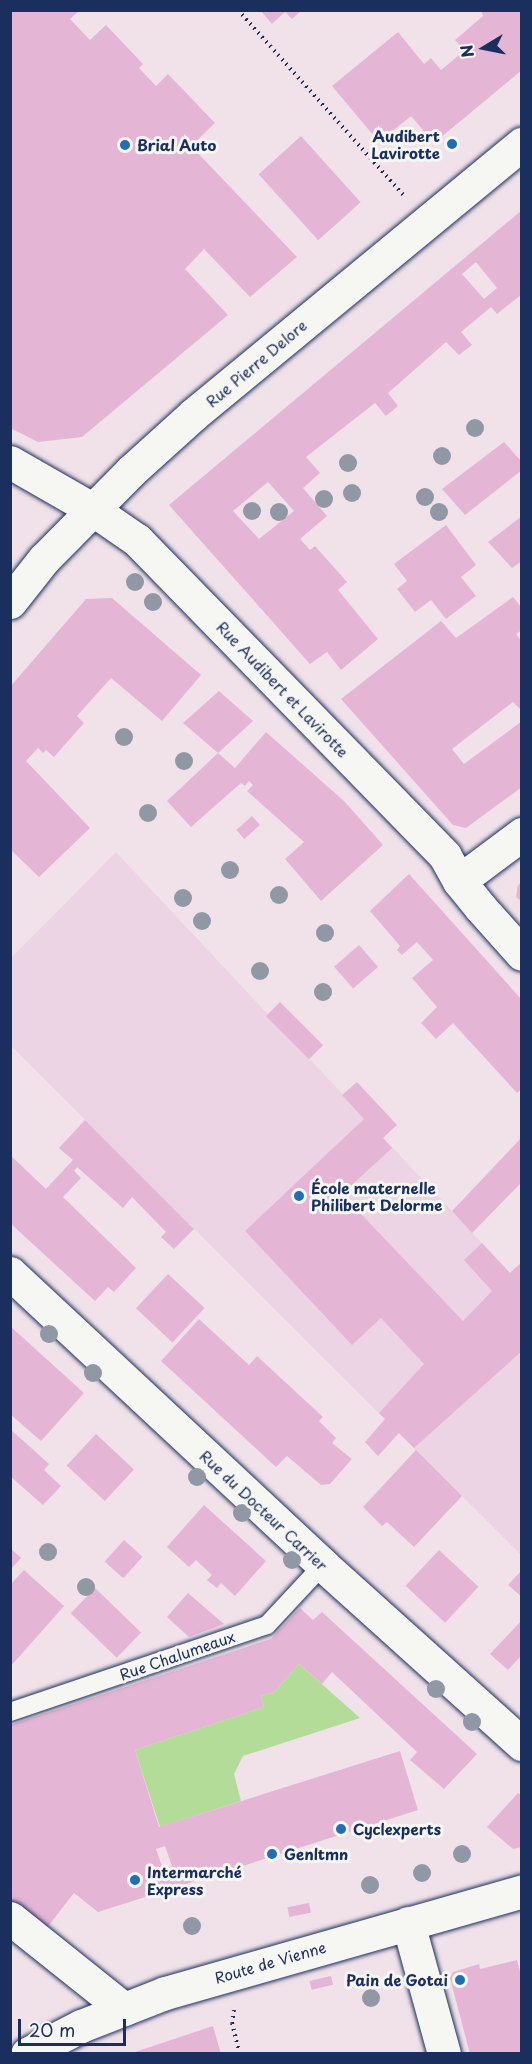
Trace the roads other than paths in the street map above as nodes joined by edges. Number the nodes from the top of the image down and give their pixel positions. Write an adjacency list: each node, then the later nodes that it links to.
1 (522, 144): 3 (street, Rue Pierre Delore)
2 (10, 462): 3 (street, Rue Audibert et Lavirotte)
3 (92, 509): 4 (street, Rue Pierre Delore); 6 (street, Rue Audibert et Lavirotte)
4 (10, 602)
5 (522, 834): 6 (street)
6 (459, 881): 7 (street, Rue Audibert et Lavirotte)
7 (522, 954)
8 (10, 1273): 9 (street, Rue du Docteur Carrier)
9 (323, 1565): 10 (lane, Rue Chalumeaux); 11 (street, Rue du Docteur Carrier)
10 (10, 1712)
11 (522, 1744)
12 (522, 1891): 14 (street, Route de Vienne)
13 (10, 1918): 15 (street)
14 (408, 1923): 15 (street, Route de Vienne); 17 (street)
15 (124, 2008): 16 (street, Route de Vienne)
16 (27, 2054)
17 (444, 2054)

